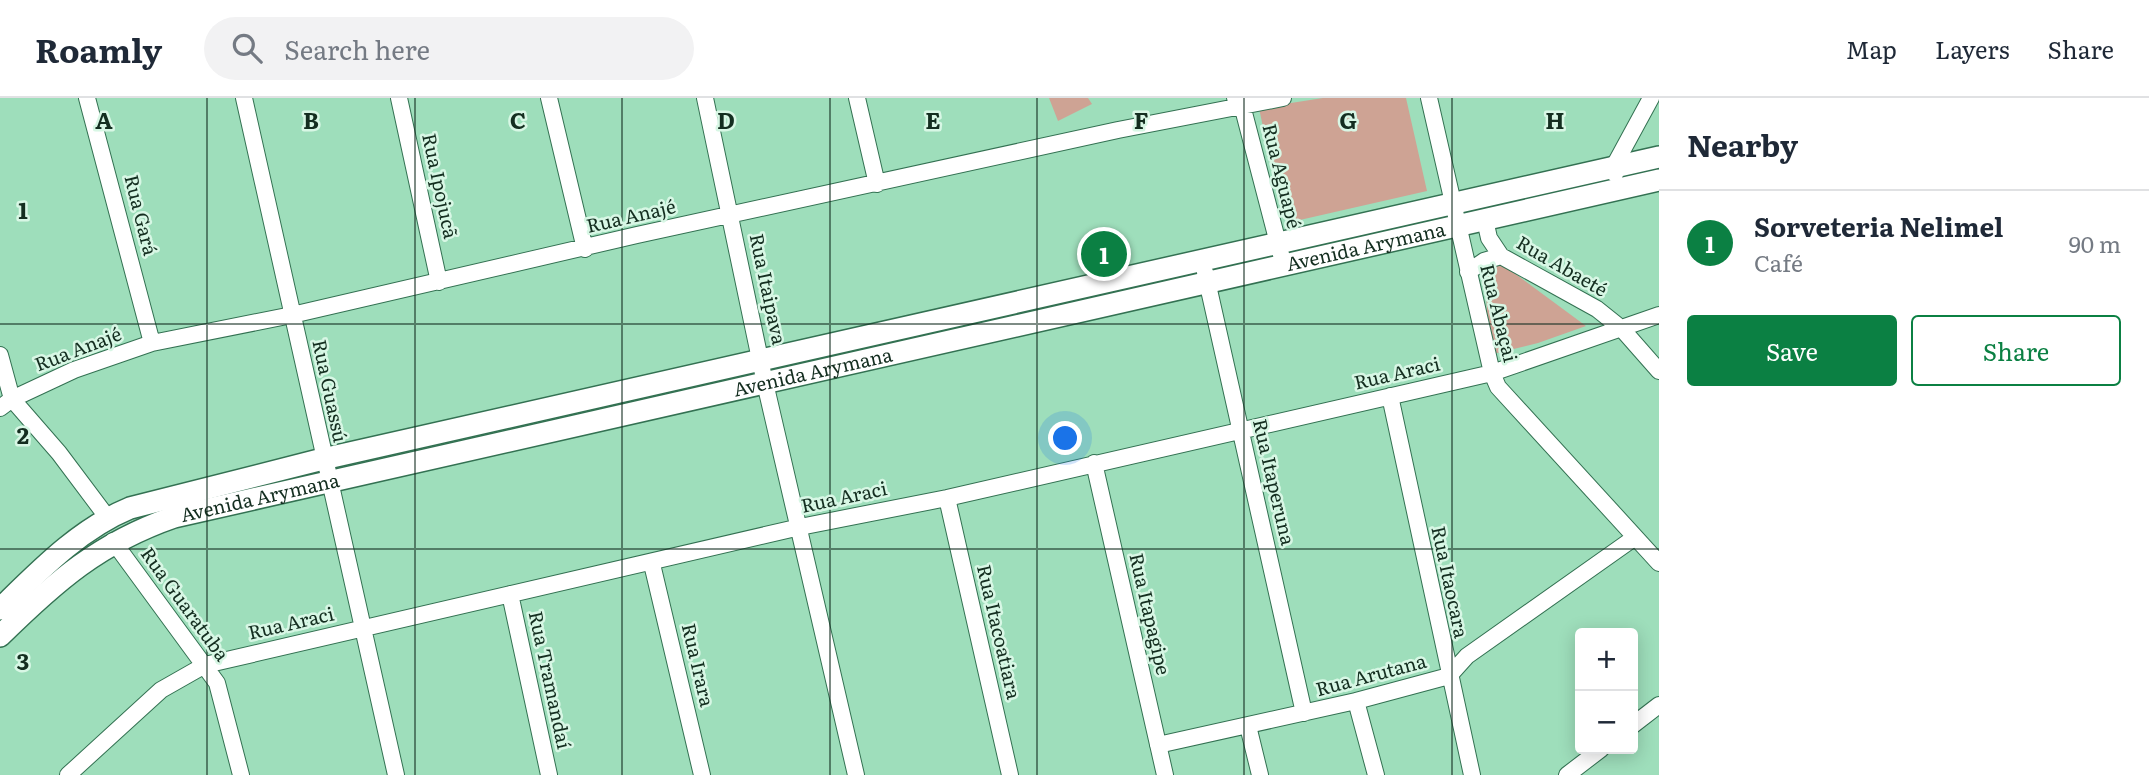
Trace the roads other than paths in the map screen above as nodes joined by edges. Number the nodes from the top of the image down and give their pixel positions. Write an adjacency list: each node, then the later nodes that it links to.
1 (87, 98): 31 (street, Rua Gará)
2 (244, 98): 28 (street, Rua Guassú)
3 (399, 98): 26 (street, Rua Ipojucã)
4 (549, 98): 21 (street)
5 (705, 98): 17 (street, Rua Itaipava)
6 (857, 98): 14 (street)
7 (1283, 98): 10 (street, Rua Anajé)
8 (1429, 98): 16 (street, Rua Abaçai)
9 (1651, 98): 12 (street)
10 (1239, 101): 14 (street, Rua Anajé); 20 (street, Rua Aguapé)
11 (1659, 157): 12 (main road, Avenida Arymana)
12 (1615, 166): 15 (street); 16 (main road, Avenida Arymana)
13 (1659, 180): 15 (main road, Avenida Arymana)
14 (877, 184): 17 (street, Rua Anajé)
15 (1618, 189): 18 (main road, Avenida Arymana)
16 (1452, 205): 19 (street, Rua Abaçai); 20 (main road, Avenida Arymana)
17 (730, 215): 21 (street, Rua Anajé); 33 (street, Rua Itaipava)
18 (1485, 220): 19 (main road, Avenida Arymana); 22 (street, Rua Abaeté)
19 (1457, 228): 24 (main road, Avenida Arymana); 25 (street, Rua Abaçai)
20 (1277, 244): 23 (main road, Avenida Arymana); 24 (street, Rua Aguapé)
21 (585, 248): 26 (street, Rua Anajé)
22 (1501, 257): 25 (street); 30 (street, Rua Abaeté)
23 (1203, 260): 27 (street, Rua Itaperuna); 33 (main road, Avenida Arymana)
24 (1284, 266): 27 (main road, Avenida Arymana)
25 (1468, 272): 35 (street, Rua Abaçai)
26 (439, 282): 28 (street, Rua Anajé)
27 (1207, 285): 36 (main road, Avenida Arymana); 39 (street, Rua Itaperuna)
28 (292, 315): 31 (street, Rua Anajé); 40 (street, Rua Guassú)
29 (1659, 316): 30 (street, Rua Araci)
30 (1622, 329): 34 (street, Rua Abaeté); 35 (street, Rua Araci)
31 (152, 343): 38 (street, Rua Anajé)
32 (0, 355): 38 (street)
33 (761, 360): 36 (street, Rua Itaipava); 40 (main road, Avenida Arymana)
34 (1659, 371)
35 (1492, 373): 37 (street, Rua Araci); 46 (street, Rua Abaçai)
36 (765, 383): 42 (main road, Avenida Arymana); 45 (street, Rua Itaipava)
37 (1390, 396): 39 (street, Rua Araci); 55 (street, Rua Itaocara)
38 (6, 404): 44 (street)
39 (1241, 431): 41 (street, Rua Araci); 58 (street, Rua Itaperuna)
40 (324, 459): 42 (street, Rua Guassú); 44 (main road, Avenida Arymana)
41 (1094, 463): 43 (street, Rua Araci); 61 (street, Rua Itapagipe)
42 (327, 481): 47 (main road, Avenida Arymana); 52 (street, Rua Guassú)
43 (947, 498): 45 (street, Rua Araci); 69 (street, Rua Itacoatiara)
44 (107, 517): 51 (main road, Avenida Arymana)
45 (800, 527): 49 (street, Rua Araci); 68 (street, Rua Itaipava)
46 (1634, 538): 48 (street, Rua Abaçai); 55 (street, Rua Arutana)
47 (113, 541): 53 (main road, Avenida Arymana); 54 (street, Rua Guaratuba)
48 (1659, 563)
49 (652, 564): 50 (street, Rua Araci); 67 (street, Rua Irara)
50 (510, 594): 52 (street, Rua Araci); 66 (street, Rua Tramandaí)
51 (0, 609)
52 (364, 627): 54 (street, Rua Araci); 65 (street, Rua Guassú)
53 (0, 635)
54 (205, 665): 63 (street, Rua Araci); 64 (street, Rua Guaratuba)
55 (1449, 676): 56 (street, Rua Arutana); 73 (street, Rua Itaocara)
56 (1356, 701): 58 (street, Rua Arutana); 72 (street)
57 (1659, 705): 59 (street)
58 (1304, 713): 60 (street, Rua Arutana)
59 (1638, 721)
60 (1248, 726): 61 (street, Rua Arutana); 71 (street)
61 (1158, 745): 70 (street, Rua Itapagipe)
62 (1594, 754): 74 (street)
63 (72, 774)
64 (242, 775)
65 (396, 775)
66 (549, 775)
67 (702, 775)
68 (856, 775)
69 (1010, 775)
70 (1165, 775)
71 (1259, 775)
72 (1376, 775)
73 (1472, 775)
74 (1567, 775)

